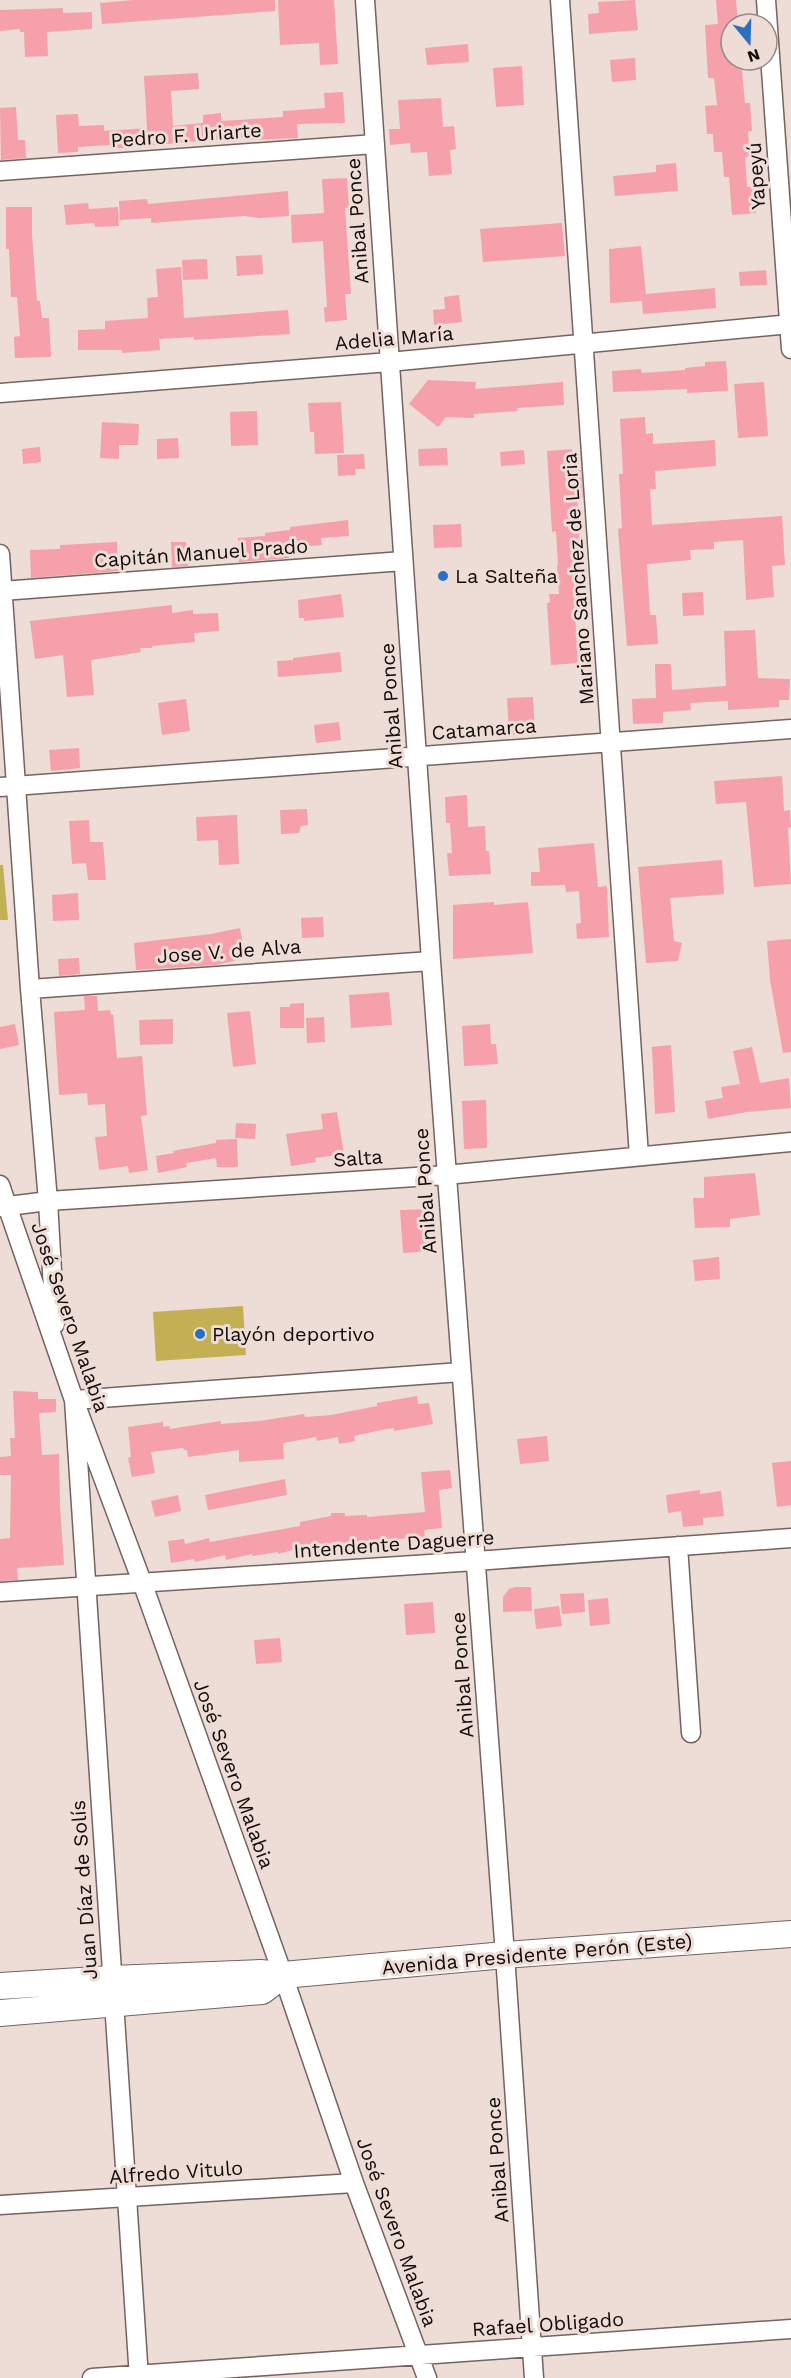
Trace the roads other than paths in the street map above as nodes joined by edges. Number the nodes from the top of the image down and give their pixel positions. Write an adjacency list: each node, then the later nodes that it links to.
1 (365, 0): 4 (street, Anibal Ponce)
2 (560, 0): 7 (street, Mariano Sanchez de Loria)
3 (766, 0): 6 (street, Yapeyú)
4 (375, 144): 5 (street, Pedro F. Uriarte); 9 (street, Anibal Ponce)
5 (0, 171)
6 (790, 324): 7 (street, Adelia María); 8 (street, Yapeyú)
7 (585, 343): 9 (street, Adelia María); 15 (street, Mariano Sanchez de Loria)
8 (791, 349)
9 (389, 362): 10 (street, Adelia María); 12 (street, Anibal Ponce)
10 (0, 393)
11 (0, 554): 13 (street)
12 (403, 561): 13 (street, Capitán Manuel Prado); 16 (street, Anibal Ponce)
13 (3, 591): 17 (street)
14 (791, 729): 15 (street, Catamarca)
15 (610, 743): 16 (street, Catamarca); 21 (street, Mariano Sanchez de Loria)
16 (417, 757): 17 (street, Catamarca); 18 (street, Anibal Ponce)
17 (8, 786): 19 (street)
18 (430, 961): 19 (street, Jose V. de Alva); 22 (street, Anibal Ponce)
19 (30, 989): 24 (street)
20 (791, 1142): 21 (street, Salta)
21 (639, 1156): 22 (street, Salta)
22 (446, 1175): 24 (street, Salta); 27 (street, Anibal Ponce)
23 (0, 1185): 25 (street, José Severo Malabia)
24 (48, 1201): 25 (street, Salta); 26 (street)
25 (4, 1207): 26 (street, José Severo Malabia)
26 (56, 1347): 28 (street, José Severo Malabia)
27 (461, 1372): 28 (street); 31 (street, Anibal Ponce)
28 (74, 1400): 32 (street, José Severo Malabia); 33 (street, Juan Díaz de Solís)
29 (791, 1538): 30 (street, Intendente Daguerre)
30 (678, 1546): 31 (street, Intendente Daguerre); 35 (street)
31 (476, 1561): 32 (street, Intendente Daguerre); 37 (street, Anibal Ponce)
32 (142, 1582): 33 (street, Intendente Daguerre); 38 (street, José Severo Malabia)
33 (88, 1586): 34 (street, Intendente Daguerre); 39 (street, Juan Díaz de Solís)
34 (0, 1592)
35 (691, 1733)
36 (791, 1934): 37 (main road, Avenida Presidente Perón (Este))
37 (505, 1955): 38 (main road, Avenida Presidente Perón (Este)); 47 (street, Anibal Ponce)
38 (283, 1975): 39 (main road, Avenida Presidente Perón (Este)); 41 (main road, Avenida Presidente Perón (Este)); 43 (street, José Severo Malabia)
39 (112, 1979): 40 (main road, Avenida Presidente Perón (Este)); 41 (street, Juan Díaz de Solís)
40 (0, 1986)
41 (113, 2005): 42 (main road, Avenida Presidente Perón (Este)); 44 (street, Juan Díaz de Solís)
42 (0, 2013)
43 (354, 2183): 44 (street, Alfredo Vitulo); 48 (street, José Severo Malabia)
44 (126, 2198): 45 (street, Alfredo Vitulo); 49 (street, Juan Díaz de Solís)
45 (0, 2205)
46 (791, 2329): 47 (street, Rafael Obligado)
47 (532, 2347): 48 (street, Rafael Obligado); 52 (street, Anibal Ponce)
48 (419, 2357): 49 (street, Rafael Obligado); 51 (street, José Severo Malabia)
49 (138, 2376): 50 (street, Rafael Obligado)
50 (92, 2378)
51 (426, 2378)
52 (534, 2378)

